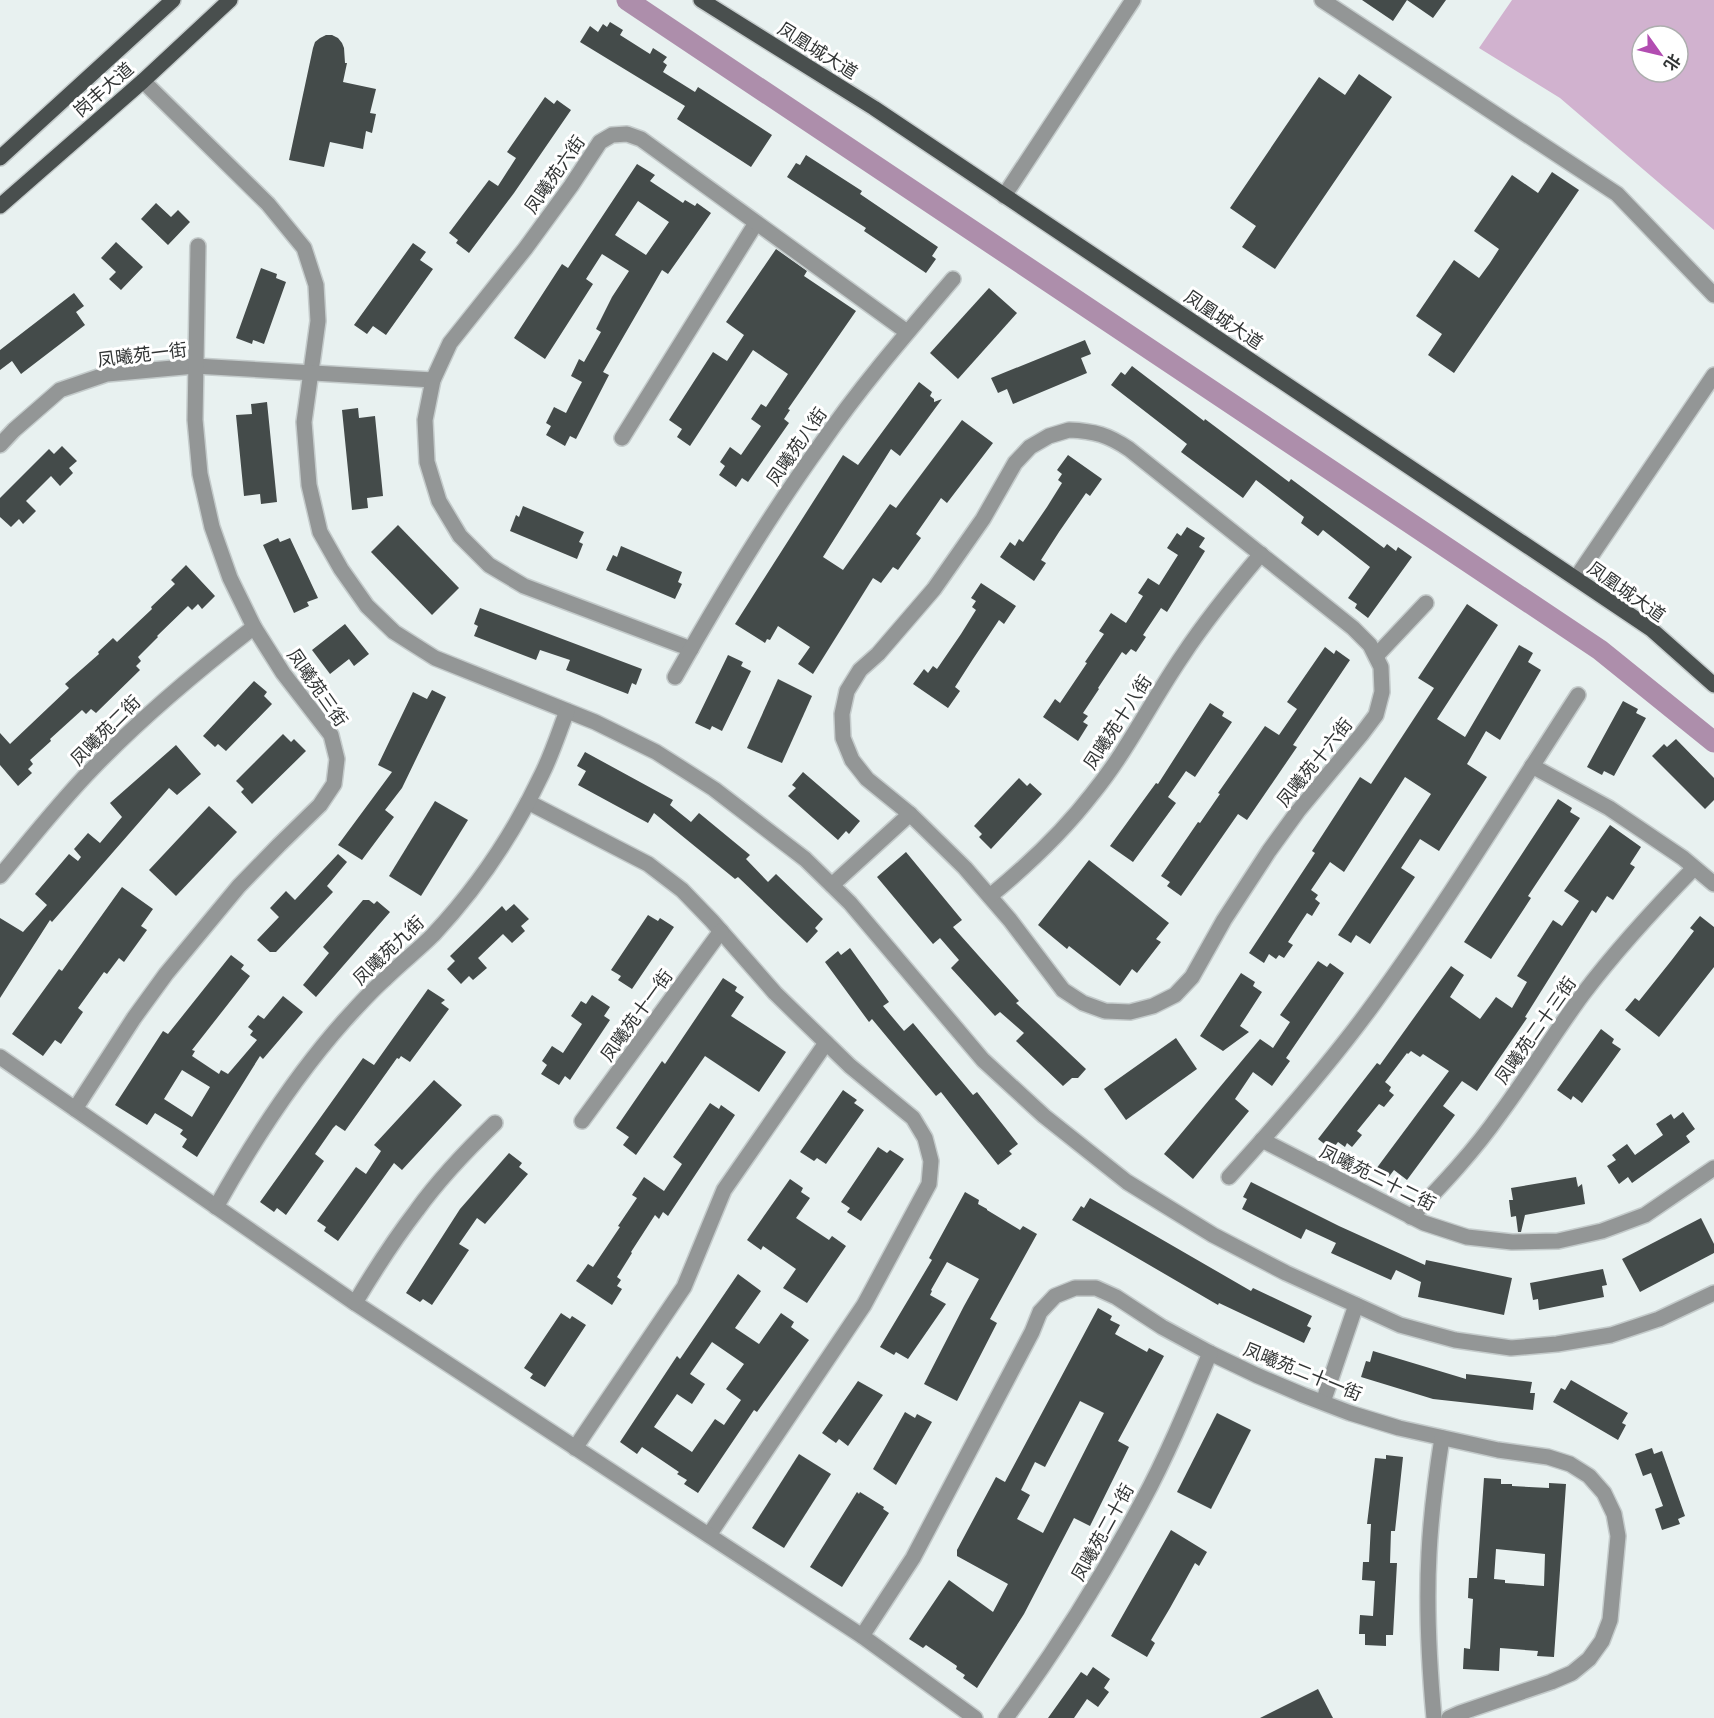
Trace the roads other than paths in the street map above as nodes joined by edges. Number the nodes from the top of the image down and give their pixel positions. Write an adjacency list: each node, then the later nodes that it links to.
1 (173, 0): 7 (main road, 岗丰大道)
2 (230, 0): 6 (main road, 岗丰大道)
3 (701, 0): 8 (main road, 凤凰城大道)
4 (1133, 0): 8 (street)
5 (1322, 0): 13 (street)
6 (143, 81): 9 (main road, 岗丰大道); 16 (street)
7 (2, 152)
8 (1004, 196): 22 (main road, 凤凰城大道)
9 (0, 206)
10 (756, 223): 14 (street, 凤曦苑六街); 18 (street, 凤曦苑六街); 19 (street)
11 (198, 246): 15 (street, 凤曦苑三街)
12 (952, 279): 14 (street, 凤曦苑八街)
13 (1714, 295)
14 (907, 332): 25 (street, 凤曦苑八街)
15 (195, 366): 16 (street, 凤曦苑一街); 20 (street, 凤曦苑一街); 24 (street, 凤曦苑三街)
16 (311, 374): 18 (street, 凤曦苑一街); 30 (street)
17 (1714, 375): 22 (street)
18 (433, 380): 25 (street)
19 (622, 438)
20 (0, 445)
21 (1261, 554): 26 (street, 凤曦苑十六街); 33 (street, 凤曦苑十六街); 38 (street, 凤曦苑十八街)
22 (1576, 578): 28 (main road, 凤凰城大道)
23 (1426, 603): 26 (street)
24 (254, 627): 35 (street, 凤曦苑二街); 42 (street, 凤曦苑三街)
25 (691, 649): 27 (street, 凤曦苑八街)
26 (1376, 656): 38 (street, 凤曦苑十六街)
27 (675, 677)
28 (1714, 686)
29 (1578, 695): 31 (street)
30 (567, 711): 32 (street, 凤曦苑九街); 37 (street)
31 (1532, 766): 34 (street); 45 (street)
32 (528, 802): 39 (street); 48 (street, 凤曦苑九街)
33 (910, 814): 37 (street); 38 (street, 凤曦苑十六街)
34 (1694, 867): 36 (street); 49 (street, 凤曦苑二十三街)
35 (0, 876)
36 (1714, 884)
37 (832, 885): 52 (street)
38 (990, 896)
39 (721, 931): 40 (street); 43 (street, 凤曦苑十一街)
40 (826, 1043): 56 (street); 57 (street)
41 (0, 1057): 42 (street)
42 (75, 1109): 48 (street)
43 (582, 1121)
44 (495, 1123): 51 (street)
45 (1262, 1140): 47 (street); 49 (street, 凤曦苑二十二街)
46 (1714, 1168): 49 (street, 凤曦苑二十二街)
47 (1229, 1177)
48 (216, 1207): 51 (street)
49 (1411, 1217)
50 (1714, 1293): 52 (street)
51 (355, 1304): 56 (street)
52 (1356, 1305): 54 (street)
53 (1210, 1353): 54 (street, 凤曦苑二十一街); 58 (street, 凤曦苑二十一街); 60 (street, 凤曦苑二十街)
54 (1323, 1402): 55 (street, 凤曦苑二十一街)
55 (1442, 1438): 61 (street); 62 (street, 凤曦苑二十一街)
56 (575, 1448): 57 (street)
57 (709, 1535): 58 (street)
58 (862, 1636): 59 (street)
59 (975, 1718)
60 (1006, 1718)
61 (1434, 1718)
62 (1449, 1718)

